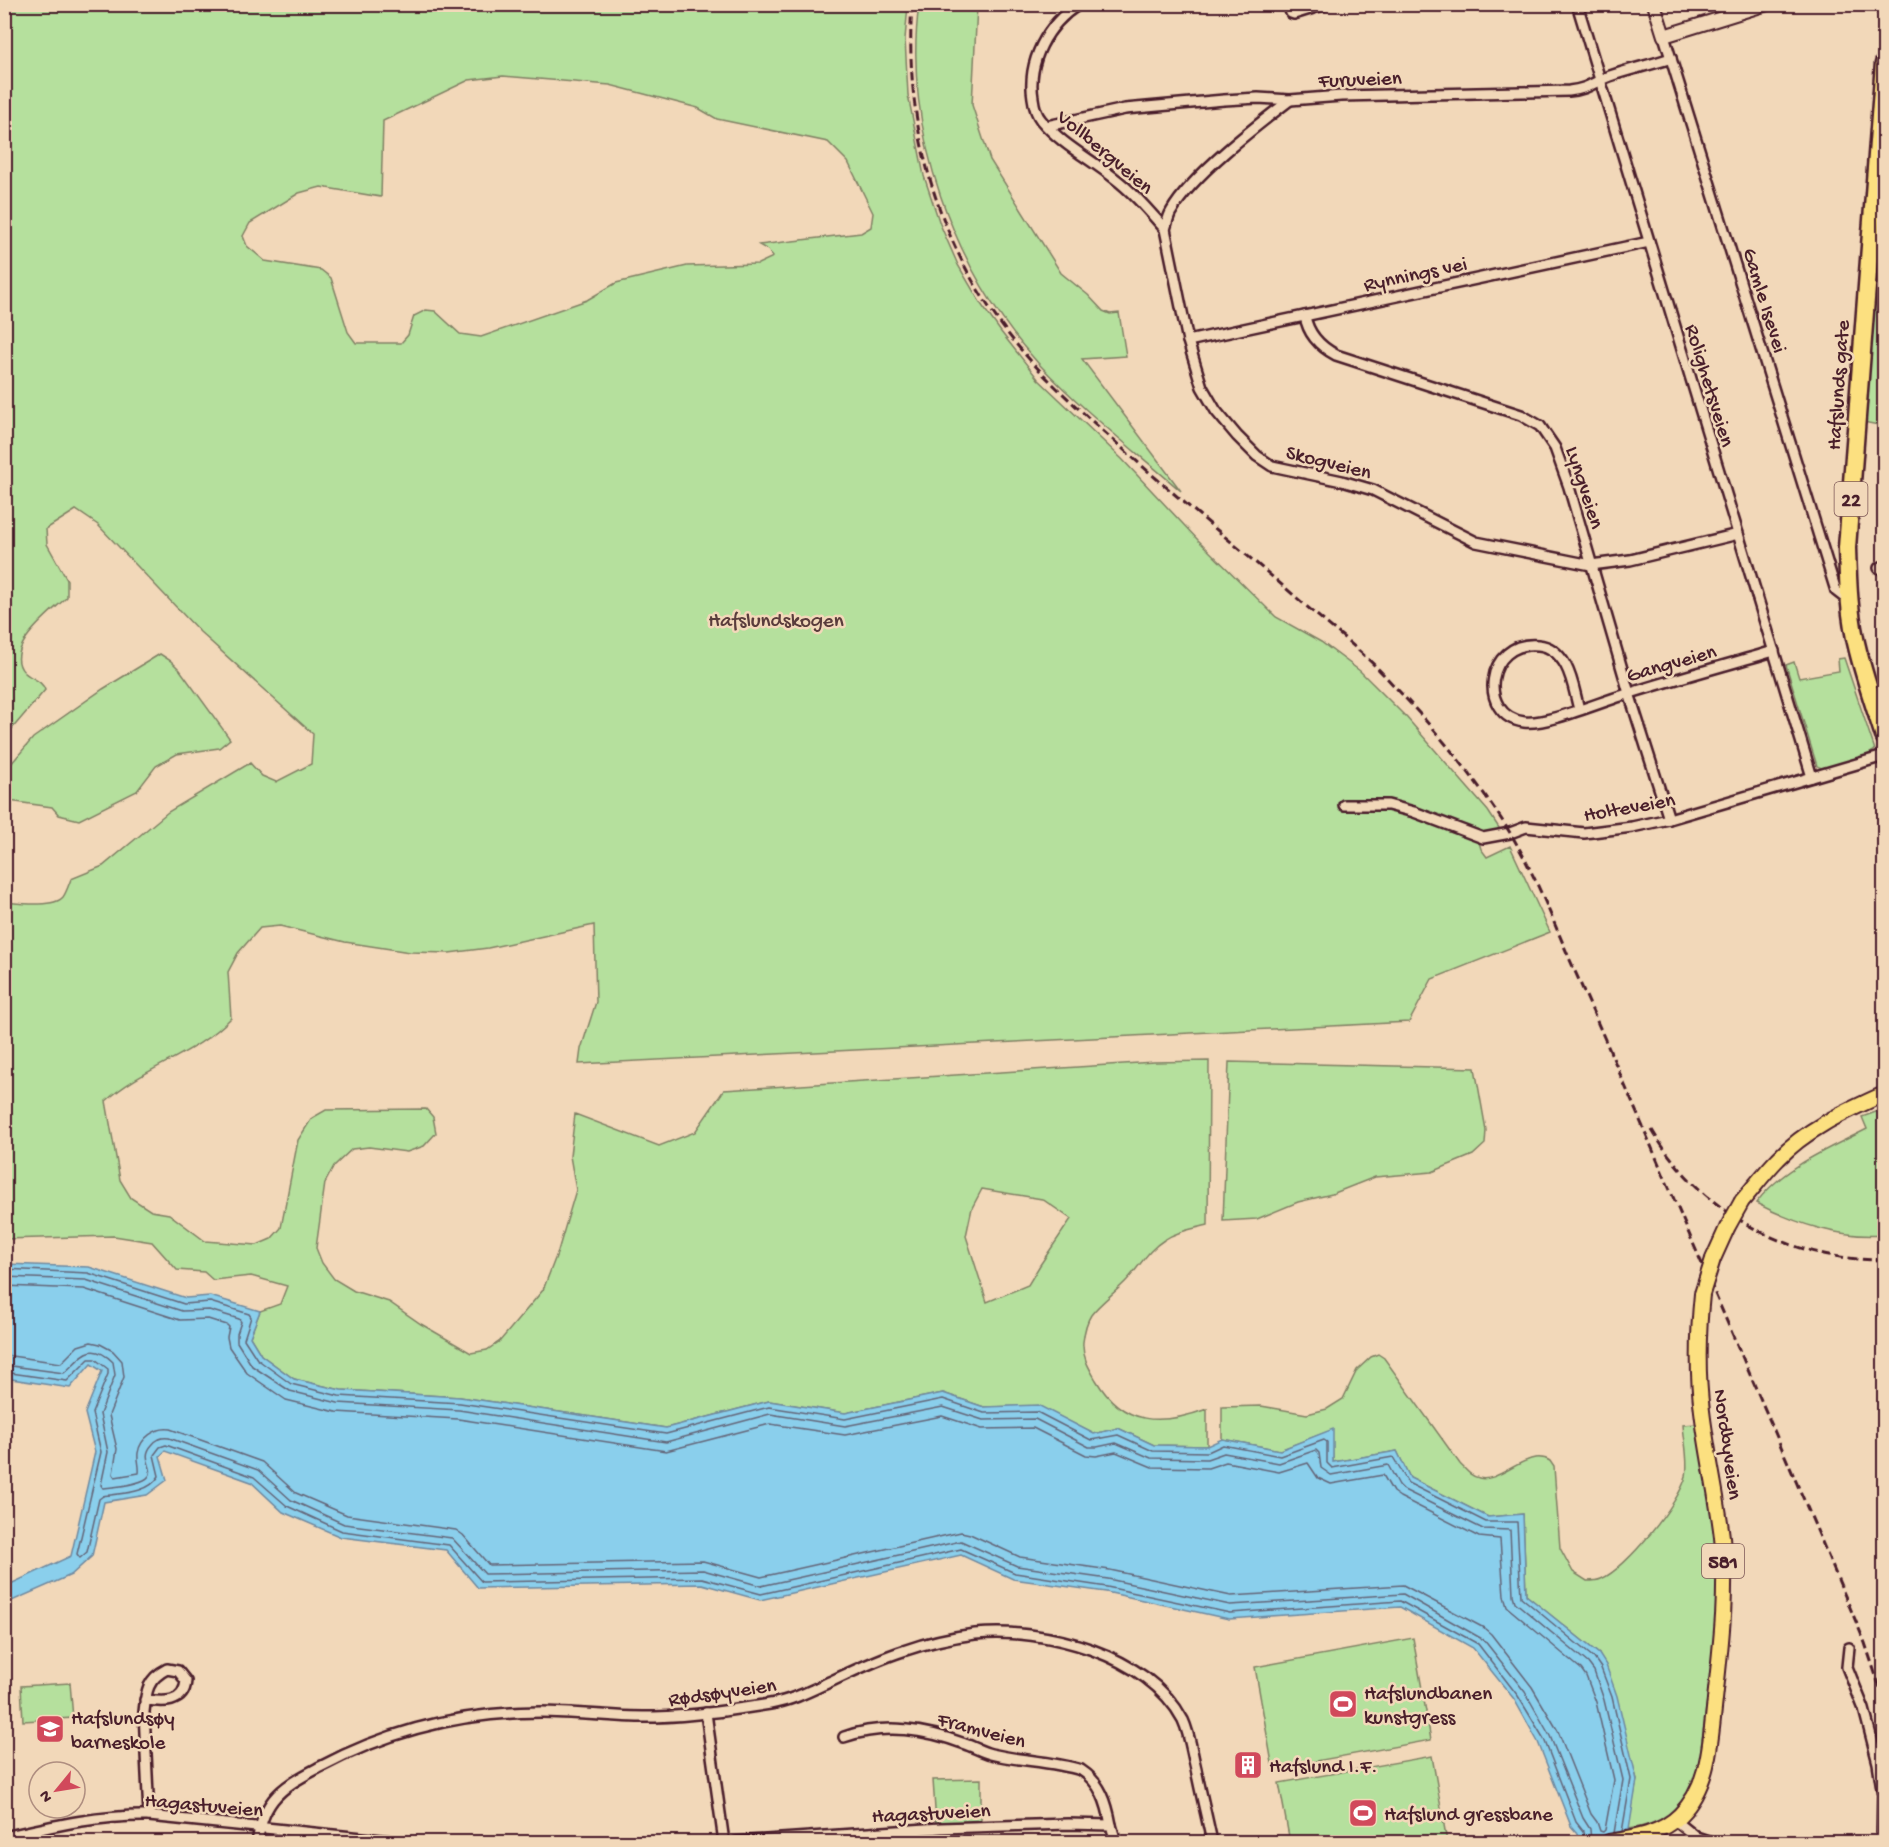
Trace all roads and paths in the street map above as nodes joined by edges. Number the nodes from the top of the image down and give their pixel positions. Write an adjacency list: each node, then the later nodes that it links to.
1 (1079, 4): 13 (street, Vollbergveien)
2 (1288, 4): 3 (street)
3 (1326, 4)
4 (1577, 4): 10 (street, Rolighetsveien)
5 (1654, 4): 7 (street, Gamle Isevei)
6 (1767, 4): 7 (street)
7 (1664, 36): 8 (street, Gamle Isevei)
8 (1671, 58): 10 (street, Furuveien); 20 (street, Gamle Isevei)
9 (1884, 63): 12 (highway, Hafslunds gate / 22)
10 (1599, 80): 11 (street, Furuveien); 15 (street, Rolighetsveien)
11 (1290, 100): 13 (street, Furuveien); 14 (street)
12 (1883, 100): 20 (highway, Hafslunds gate / 22)
13 (1047, 126): 14 (street, Vollbergveien)
14 (1165, 229): 17 (street, Skogveien)
15 (1648, 242): 16 (street, Rynnings vei); 18 (street, Rolighetsveien)
16 (1305, 316): 17 (street, Rynnings vei); 19 (street, Lyngveien)
17 (1188, 341): 19 (street, Skogveien)
18 (1738, 534): 19 (street, Skogveien); 21 (street, Rolighetsveien)
19 (1591, 565): 22 (street, Lyngveien)
20 (1843, 596): 24 (highway, Hafslunds gate / 22)
21 (1774, 651): 22 (street, Gangveien); 26 (street, Rolighetsveien)
22 (1629, 693): 23 (street, Gangveien); 28 (street, Lyngveien)
23 (1578, 710): 23 (street, Gangveien)
24 (1884, 736)
25 (1884, 756): 26 (street, Holteveien)
26 (1812, 777): 28 (street, Holteveien)
27 (1344, 805): 28 (street, Holteveien)
28 (1669, 819)
29 (1884, 1094): 35 (main road, Nordbyveien / 581, bridge)
30 (1849, 1648): 47 (street)
31 (145, 1700): 31 (street); 34 (street)
32 (706, 1713): 37 (street, Rødsøyveien); 41 (street); 44 (street, Rødsøyveien)
33 (844, 1737): 36 (street, Framveien)
34 (149, 1816): 37 (street, Hagastuveien); 38 (street, Hagastuveien)
35 (1675, 1820): 45 (main road, Nordbyveien / 581); 46 (street)
36 (1111, 1825): 42 (street, Hagastuveien); 43 (street)
37 (260, 1827): 39 (street, Rødsøyveien); 40 (street, Hagastuveien)
38 (4, 1837)
39 (257, 1842)
40 (401, 1842)
41 (724, 1842)
42 (736, 1842)
43 (1116, 1842)
44 (1212, 1842)
45 (1609, 1842)
46 (1711, 1842)
47 (1882, 1842)

